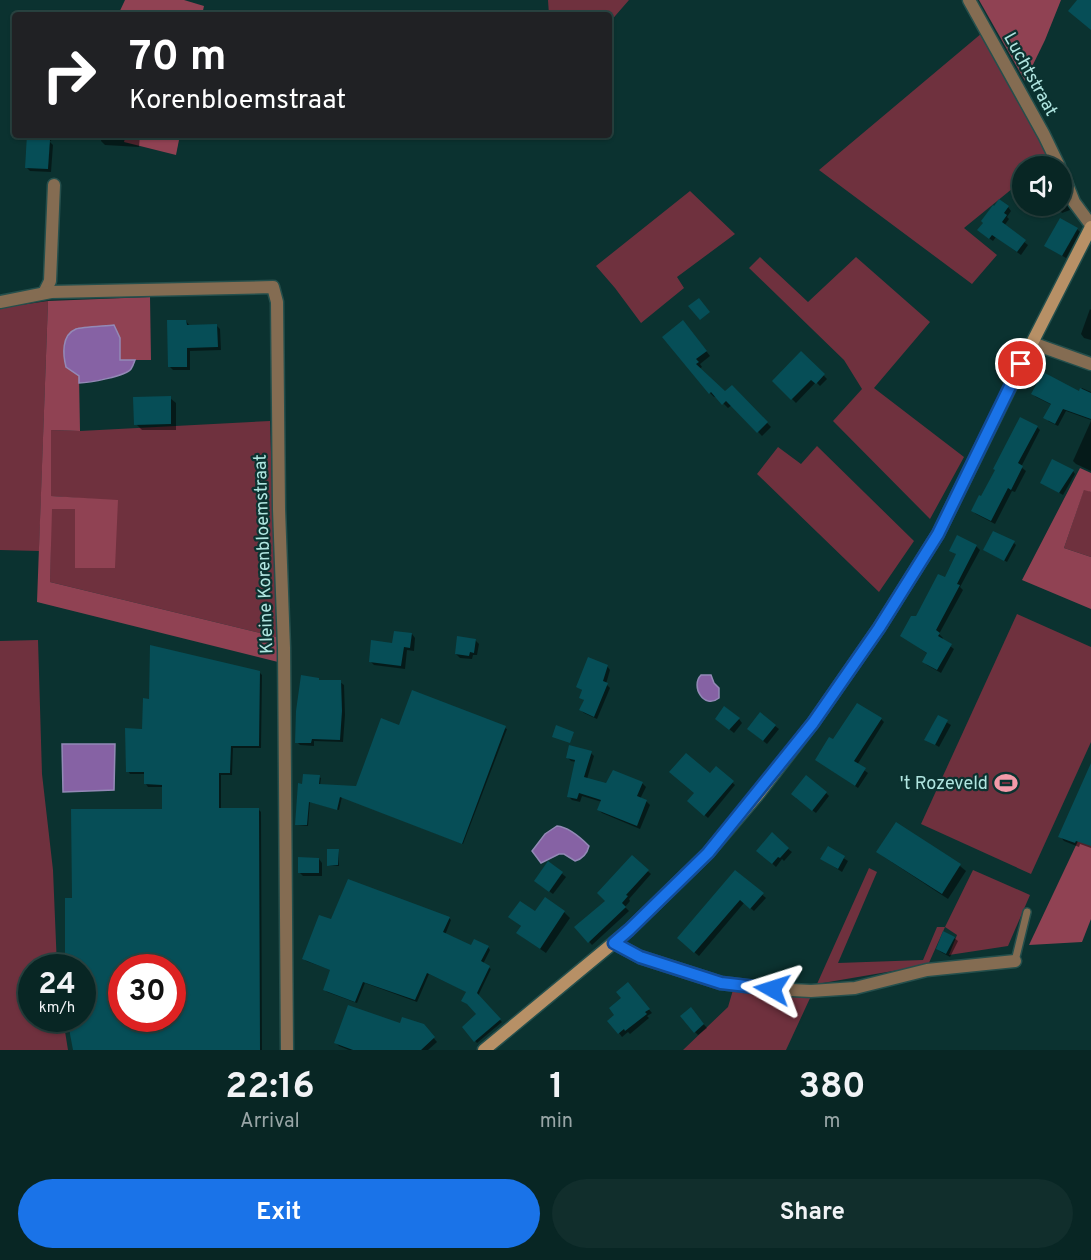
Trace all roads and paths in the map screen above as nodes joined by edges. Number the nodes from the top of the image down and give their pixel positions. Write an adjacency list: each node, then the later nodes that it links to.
1 (969, 0): 2 (street, Luchtstraat)
2 (1054, 156)
3 (54, 185): 6 (street)
4 (1072, 197): 5 (street)
5 (1091, 226): 8 (street)
6 (44, 293): 7 (street); 14 (street, Kleine Korenbloemstraat)
7 (0, 302)
8 (1032, 343): 9 (street); 11 (street)
9 (1091, 364)
10 (1027, 912): 12 (lane)
11 (614, 943): 12 (street); 13 (street)
12 (1015, 961)
13 (496, 1046): 15 (street)
14 (287, 1050)
15 (484, 1050)

